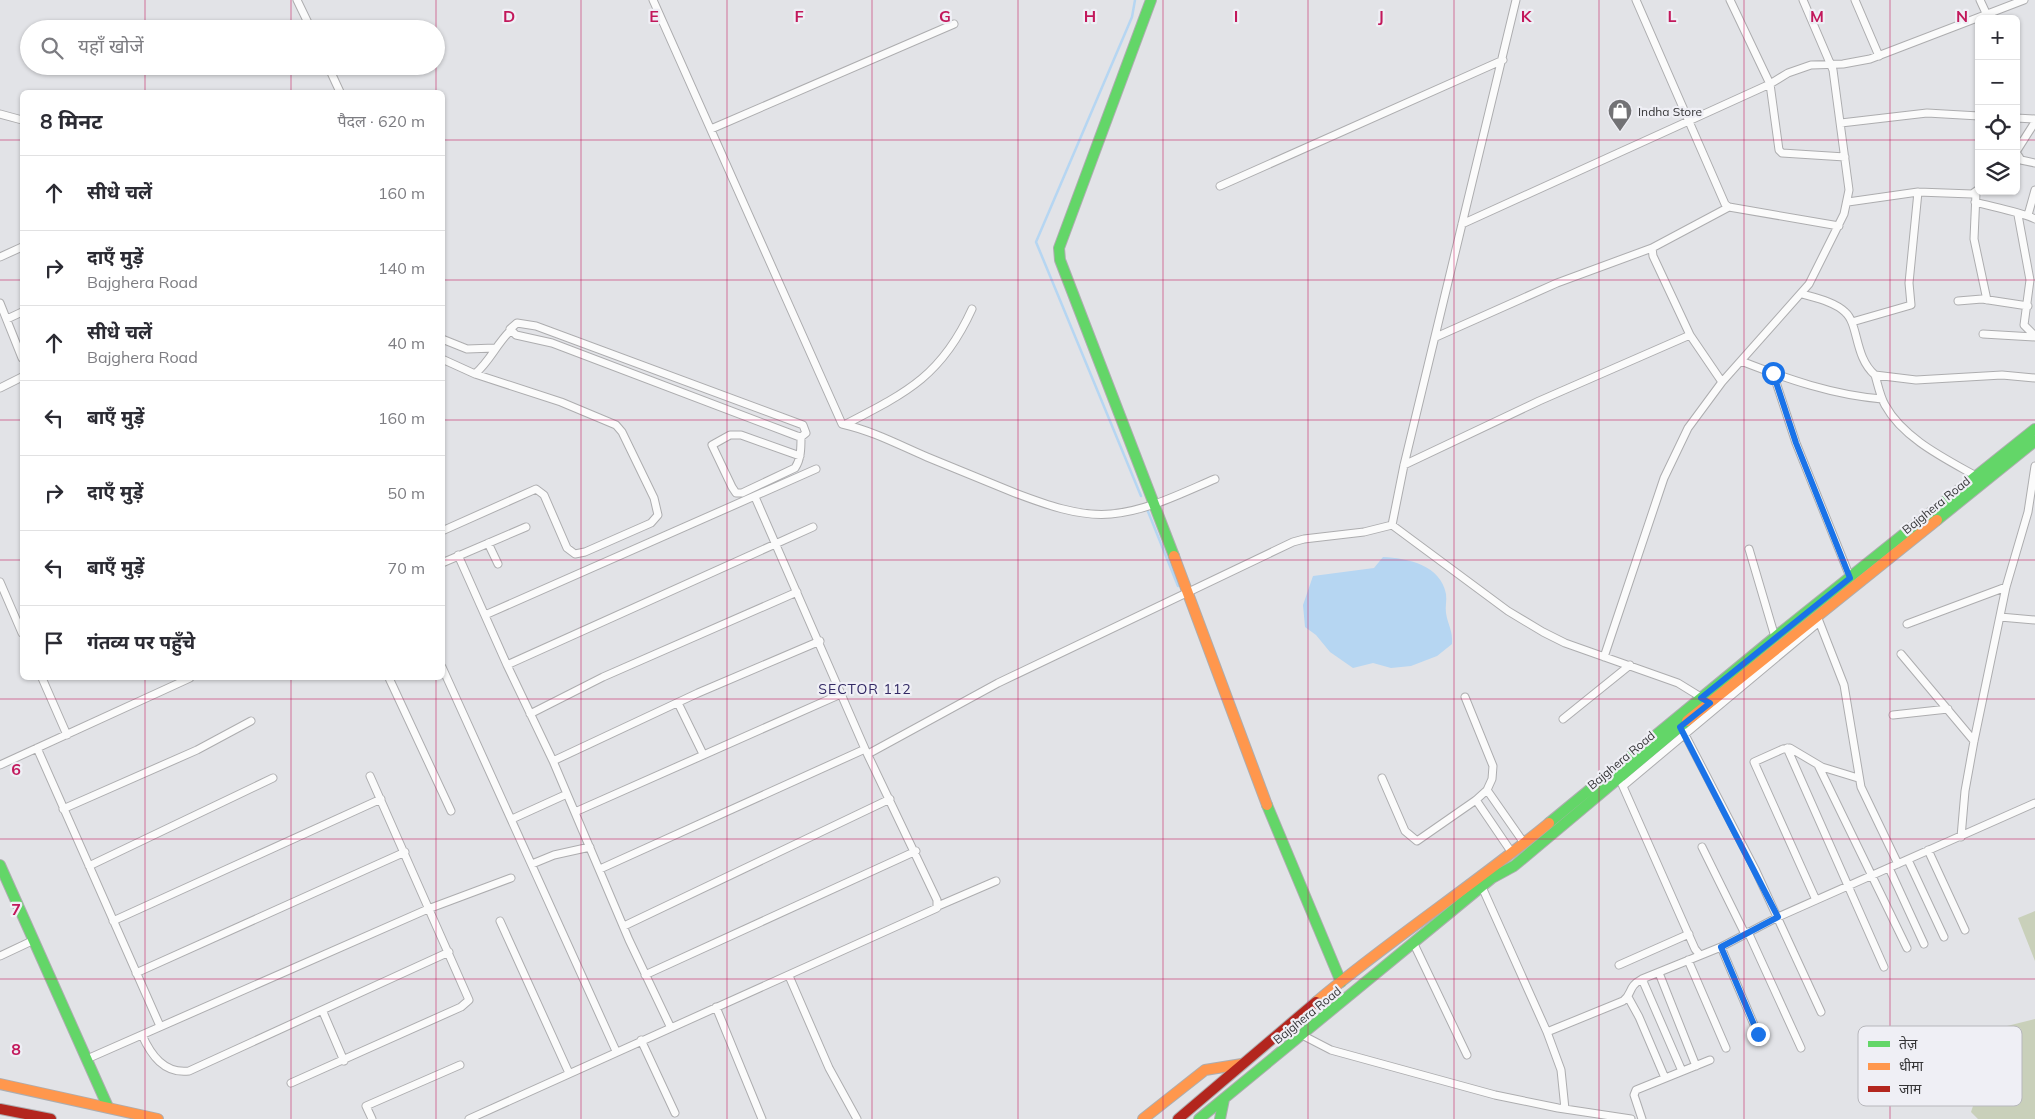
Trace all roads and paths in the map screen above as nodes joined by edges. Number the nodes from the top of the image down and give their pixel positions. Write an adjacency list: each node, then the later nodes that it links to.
1 (298, 0): 12 (street)
2 (652, 0): 27 (street)
3 (1151, 0): 87 (main road)
4 (1516, 0): 15 (street)
5 (1636, 0): 25 (street)
6 (1730, 0): 18 (street)
7 (1803, 0): 16 (street)
8 (1855, 0): 14 (street)
9 (1980, 0): 11 (street)
10 (2024, 0): 11 (street)
11 (1986, 13): 14 (street)
12 (307, 20)
13 (954, 24): 27 (street)
14 (1879, 56): 16 (street)
15 (1503, 60): 32 (street); 42 (street)
16 (1831, 64): 18 (street); 26 (street)
17 (332, 75): 19 (street)
18 (1770, 84): 25 (street); 29 (street)
19 (339, 90)
20 (0, 114): 22 (street)
21 (1975, 116): 26 (street)
22 (20, 119)
23 (2020, 119): 24 (street)
24 (2035, 121): 28 (street)
25 (1690, 122): 39 (street); 42 (street)
26 (1842, 122): 29 (street)
27 (711, 129): 76 (street)
28 (2017, 150)
29 (1845, 157): 37 (street)
30 (2020, 158): 31 (street)
31 (2035, 163)
32 (1220, 186)
33 (2035, 190): 41 (street)
34 (1975, 191): 35 (street)
35 (1918, 192): 37 (street); 55 (street)
36 (1976, 195): 38 (street)
37 (1848, 202): 43 (street)
38 (1975, 202): 40 (street); 48 (street)
39 (1729, 207): 43 (street); 45 (street)
40 (2018, 215): 41 (street); 51 (street)
41 (2032, 217)
42 (1462, 224): 60 (street)
43 (1839, 226): 47 (street)
44 (20, 247): 46 (street)
45 (1652, 248): 58 (street); 60 (street)
46 (0, 257)
47 (1802, 294): 55 (street); 67 (street)
48 (1987, 300): 49 (street); 51 (street)
49 (1958, 301)
50 (0, 303): 54 (street)
51 (2028, 306): 59 (street)
52 (972, 309): 76 (street)
53 (20, 313): 54 (street)
54 (8, 319): 65 (street)
55 (1852, 322): 70 (street)
56 (510, 331): 62 (street); 63 (street); 64 (street)
57 (1983, 334): 59 (street)
58 (1690, 335): 73 (street); 81 (street)
59 (2035, 336)
60 (1436, 337): 81 (street)
61 (445, 340): 63 (street)
62 (575, 340): 64 (street); 78 (street)
63 (496, 348): 69 (street)
64 (570, 350): 78 (street)
65 (20, 352)
66 (445, 360): 69 (street)
67 (1741, 360): 68 (street); 73 (street)
68 (1773, 373): 75 (street); 98 (street)
69 (475, 374): 91 (street)
70 (1875, 375): 71 (street); 75 (street)
71 (2035, 378)
72 (20, 379): 74 (street)
73 (1722, 382): 112 (street)
74 (0, 388)
75 (1882, 399): 84 (street)
76 (846, 425): 87 (street)
77 (2035, 429): 84 (main road, Bajghera Road)
78 (801, 437): 80 (street)
79 (2035, 441): 105 (main road, Bajghera Road)
80 (800, 456): 80 (street)
81 (1404, 465): 88 (street)
82 (2035, 466): 100 (street)
83 (816, 469): 86 (street)
84 (1976, 476): 98 (main road, Bajghera Road)
85 (1215, 479): 87 (street)
86 (755, 497): 93 (street); 103 (street)
87 (1154, 504): 101 (main road)
88 (1392, 525): 101 (street); 112 (street)
89 (526, 527): 92 (street)
90 (813, 527): 93 (street)
91 (445, 530)
92 (488, 543): 95 (street); 97 (street)
93 (776, 544): 102 (street); 113 (street)
94 (1749, 549): 109 (street)
95 (458, 555): 96 (street); 103 (street)
96 (445, 562)
97 (498, 564)
98 (1850, 578): 109 (main road, Bajghera Road)
99 (0, 582): 108 (street)
100 (2006, 587): 104 (street); 107 (street)
101 (1188, 591): 133 (street); 203 (main road)
102 (797, 592): 110 (street); 124 (street)
103 (485, 615): 113 (street)
104 (2000, 617): 106 (street); 130 (street)
105 (1818, 619): 121 (main road, Bajghera Road); 128 (street); 141 (street)
106 (2035, 620)
107 (1907, 624)
108 (20, 628)
109 (1775, 637): 121 (main road, Bajghera Road)
110 (820, 641): 119 (street); 122 (street)
111 (1901, 654): 123 (street)
112 (1604, 657): 114 (street)
113 (507, 665): 124 (street)
114 (1630, 665): 121 (street); 126 (street)
115 (445, 674): 152 (street)
116 (43, 680): 129 (street)
117 (186, 680): 129 (street)
118 (390, 680): 150 (street)
119 (841, 694): 133 (street); 134 (street)
120 (1465, 697): 143 (street)
121 (1706, 700): 128 (main road, Bajghera Road); 154 (main road, Bajghera Road)
122 (678, 703): 134 (street); 135 (street)
123 (1948, 710): 125 (street); 130 (street)
124 (530, 714): 135 (street)
125 (1893, 715)
126 (1563, 719)
127 (252, 721): 149 (street)
128 (1683, 731): 142 (main road, Bajghera Road); 177 (street)
129 (67, 735): 131 (street)
130 (1974, 741): 153 (street)
131 (37, 748): 136 (street); 149 (street)
132 (1787, 748): 137 (street); 173 (street); 174 (street)
133 (867, 752): 146 (street); 167 (street)
134 (703, 754): 151 (street)
135 (553, 761): 144 (street)
136 (0, 765)
137 (1818, 765): 141 (street); 168 (street)
138 (370, 776): 145 (street)
139 (273, 778): 165 (street)
140 (1382, 778): 147 (street)
141 (1858, 778): 163 (street)
142 (1621, 782): 172 (main road, Bajghera Road); 183 (street)
143 (1488, 790): 147 (street); 154 (street)
144 (567, 794): 151 (street); 152 (street)
145 (381, 799): 159 (street); 178 (street)
146 (890, 800): 158 (street); 180 (street)
147 (1476, 800): 160 (street)
148 (2035, 802): 153 (street)
149 (63, 809): 165 (street)
150 (451, 811)
151 (575, 812): 155 (street)
152 (512, 819): 162 (street)
153 (1960, 836): 157 (street)
154 (1524, 843): 160 (main road, Bajghera Road)
155 (590, 847): 162 (street); 167 (street)
156 (1702, 847): 182 (street)
157 (1928, 850): 161 (street); 181 (street)
158 (916, 851): 175 (street); 200 (street)
159 (405, 852): 176 (street); 198 (street)
160 (1512, 853): 193 (main road, Bajghera Road)
161 (1908, 860): 163 (street); 184 (street)
162 (532, 864): 217 (street)
163 (1898, 864): 166 (street)
164 (0, 865): 171 (main road)
165 (89, 866): 178 (street)
166 (1889, 868): 168 (street); 187 (street)
167 (600, 869): 180 (street)
168 (1871, 877): 173 (street); 189 (street)
169 (511, 878): 176 (street)
170 (996, 881): 175 (street)
171 (4, 884): 185 (main road)
172 (1482, 887): 186 (main road, Bajghera Road); 210 (street)
173 (1850, 887): 174 (street); 196 (street)
174 (1816, 900): 177 (street)
175 (938, 906): 201 (street)
176 (428, 909): 190 (street); 208 (street)
177 (1778, 917): 182 (street); 207 (street)
178 (113, 921): 198 (street)
179 (500, 921): 226 (street)
180 (624, 926): 200 (street)
181 (1965, 930)
182 (1746, 933): 188 (street); 216 (street)
183 (1689, 934): 191 (street); 195 (street)
184 (1944, 936)
185 (34, 940): 192 (street); 219 (main road)
186 (1413, 942): 197 (main road, Bajghera Road); 218 (street)
187 (1924, 944)
188 (1721, 947): 191 (street); 211 (street)
189 (1907, 948)
190 (449, 952): 206 (street); 221 (street)
191 (1700, 955): 194 (street)
192 (0, 956)
193 (1372, 958): 197 (main road); 203 (main road, Bajghera Road)
194 (1688, 960): 199 (street); 215 (street)
195 (1618, 965)
196 (1884, 967)
197 (1379, 971): 213 (main road, Bajghera Road)
198 (136, 973): 208 (street)
199 (1659, 973): 202 (street); 224 (street)
200 (645, 975): 209 (street)
201 (790, 976): 205 (street); 240 (street)
202 (1642, 979): 204 (street); 225 (street)
203 (1341, 982): 222 (main road, Bajghera Road)
204 (1628, 997): 210 (street); 227 (street)
205 (716, 1007): 209 (street); 239 (street)
206 (323, 1012): 212 (street); 221 (street)
207 (1821, 1012)
208 (160, 1026): 212 (street)
209 (670, 1026): 214 (street)
210 (1547, 1032): 233 (street)
211 (1758, 1034)
212 (142, 1035): 219 (street)
213 (1302, 1035): 230 (main road, Bajghera Road); 233 (street)
214 (641, 1040): 217 (street); 234 (street)
215 (1726, 1048)
216 (1801, 1048)
217 (616, 1052): 226 (street)
218 (1468, 1055)
219 (87, 1059): 231 (main road)
220 (1710, 1060): 224 (street)
221 (344, 1061): 228 (street)
222 (1244, 1063): 241 (main road); 242 (main road, Bajghera Road)
223 (460, 1065): 237 (street)
224 (1696, 1066): 225 (street)
225 (1682, 1071): 227 (street)
226 (569, 1073): 238 (street)
227 (1665, 1078): 246 (street)
228 (291, 1083)
229 (0, 1084): 231 (main road)
230 (1224, 1099): 243 (main road, Bajghera Road); 244 (main road)
231 (108, 1107): 236 (main road)
232 (0, 1109): 235 (main road)
233 (1565, 1109): 245 (street)
234 (675, 1113)
235 (51, 1119)
236 (158, 1119)
237 (372, 1119)
238 (469, 1119)
239 (762, 1119)
240 (857, 1119)
241 (1143, 1119)
242 (1178, 1119)
243 (1200, 1119)
244 (1220, 1119)
245 (1631, 1119)
246 (1642, 1119)

